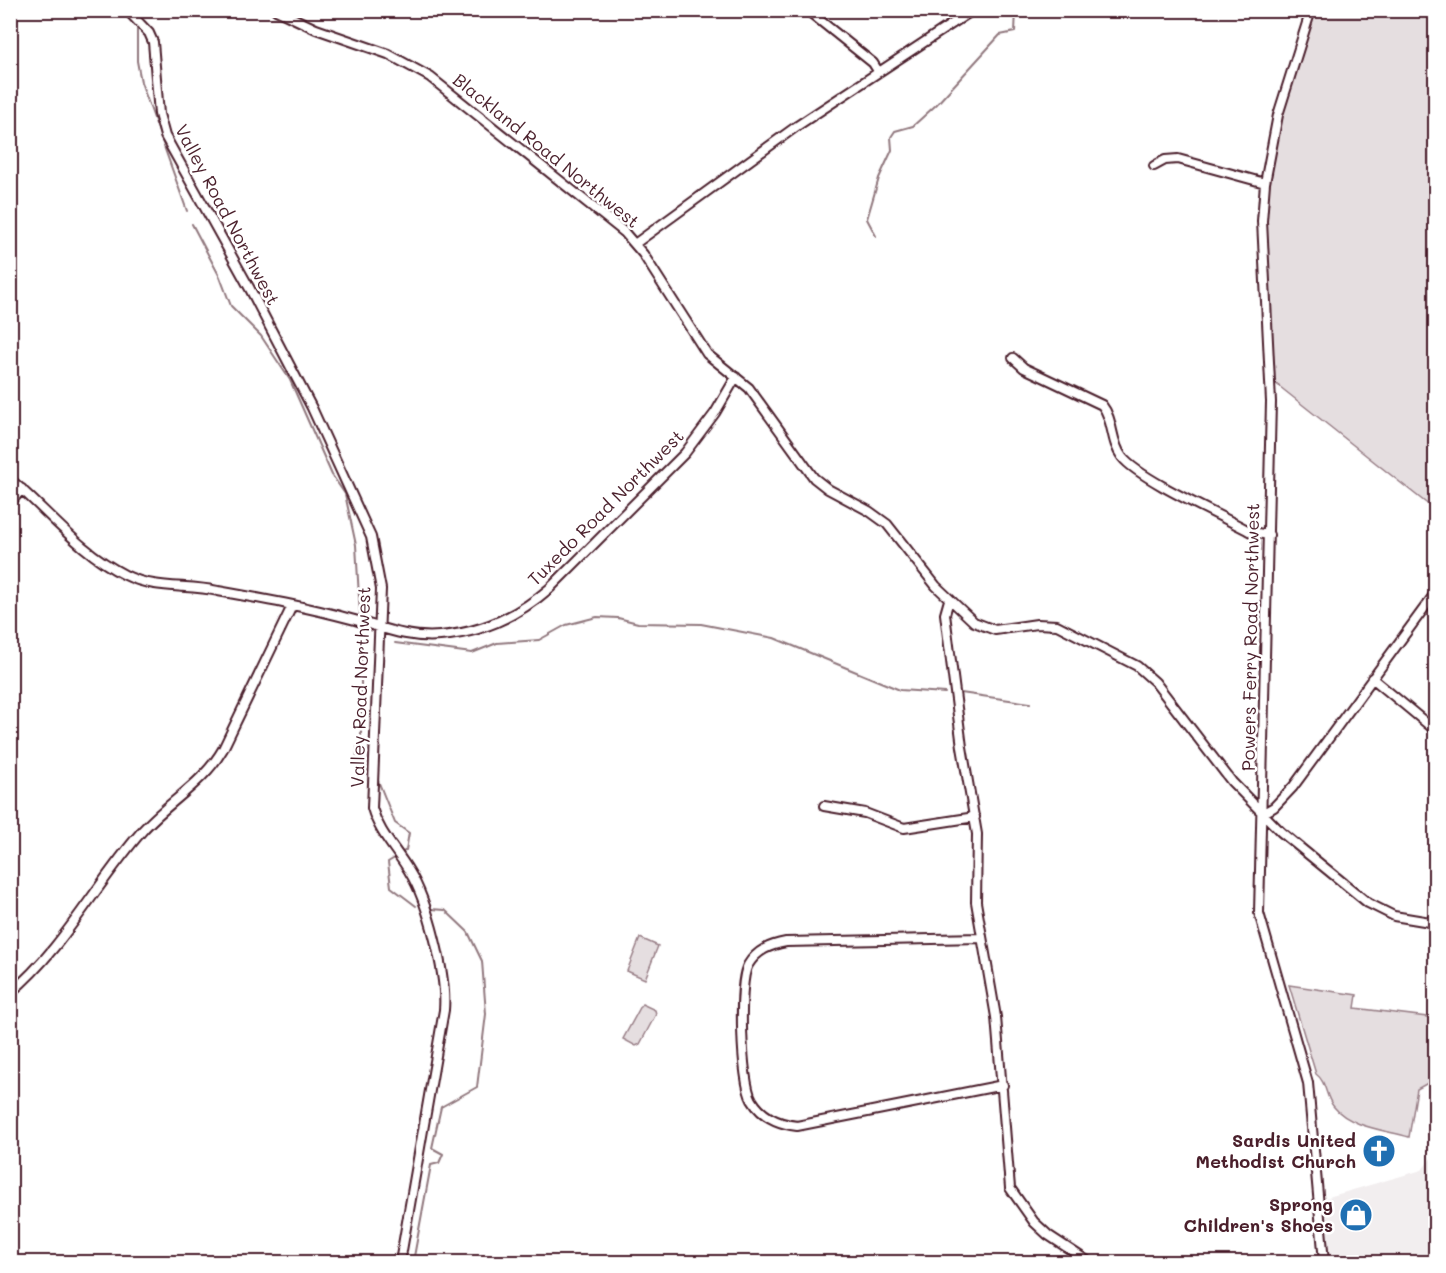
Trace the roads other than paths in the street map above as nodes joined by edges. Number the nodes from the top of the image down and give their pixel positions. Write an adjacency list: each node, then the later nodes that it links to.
1 (127, 10): 19 (street, Valley Road Northwest)
2 (276, 10): 9 (street, Blackland Road Northwest)
3 (807, 10): 6 (street)
4 (973, 10): 6 (street)
5 (1311, 10): 8 (street, Powers Ferry Road Northwest)
6 (878, 71): 9 (street)
7 (1154, 166): 8 (street)
8 (1265, 183): 15 (street, Powers Ferry Road Northwest)
9 (636, 243): 11 (street, Blackland Road Northwest)
10 (1013, 358): 15 (street)
11 (736, 376): 17 (street, Blackland Road Northwest); 19 (street, Tuxedo Road Northwest)
12 (10, 479): 13 (street, Tuxedo Road Northwest)
13 (22, 489): 14 (street); 18 (street, Tuxedo Road Northwest)
14 (10, 503)
15 (1269, 535): 23 (street, Powers Ferry Road Northwest)
16 (1436, 592): 20 (street)
17 (949, 600): 23 (street, Blackland Road Northwest); 24 (street)
18 (292, 606): 19 (street, Tuxedo Road Northwest); 27 (street)
19 (381, 629): 29 (street, Valley Road Northwest)
20 (1372, 678): 21 (street); 23 (street)
21 (1436, 731)
22 (824, 806): 24 (street)
23 (1262, 814): 25 (street, Blackland Road Northwest); 31 (street, Powers Ferry Road Northwest)
24 (975, 817): 26 (street)
25 (1436, 922)
26 (981, 938): 28 (street); 28 (street)
27 (10, 993)
28 (1003, 1085): 30 (street)
29 (400, 1263)
30 (1089, 1263)
31 (1324, 1263)

